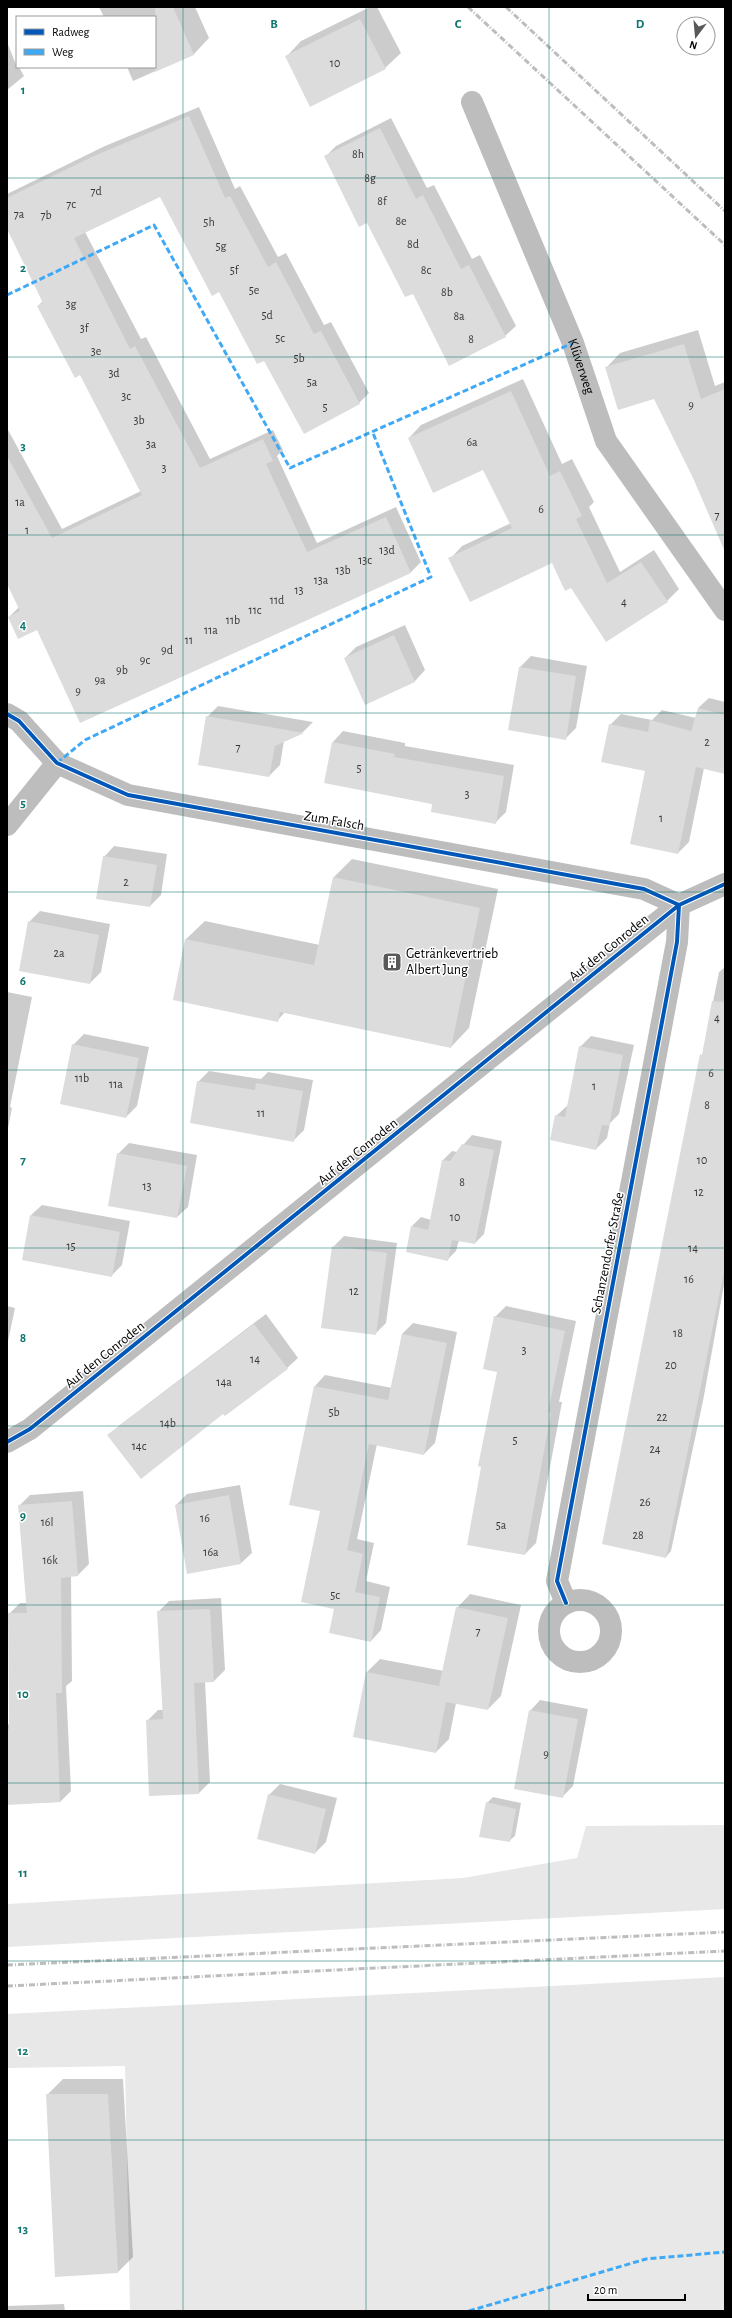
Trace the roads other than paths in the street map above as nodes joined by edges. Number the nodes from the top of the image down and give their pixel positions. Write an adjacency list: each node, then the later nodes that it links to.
1 (472, 102): 2 (street, Klüverweg)
2 (725, 610)
3 (7, 714): 4 (street, Zum Falsch)
4 (57, 763): 5 (street); 7 (street, Zum Falsch)
5 (7, 825)
6 (725, 884): 7 (street, Auf den Conroden)
7 (679, 905): 8 (street, Auf den Conroden); 9 (street, Schanzendorfer Straße)
8 (7, 1442)
9 (566, 1603)

